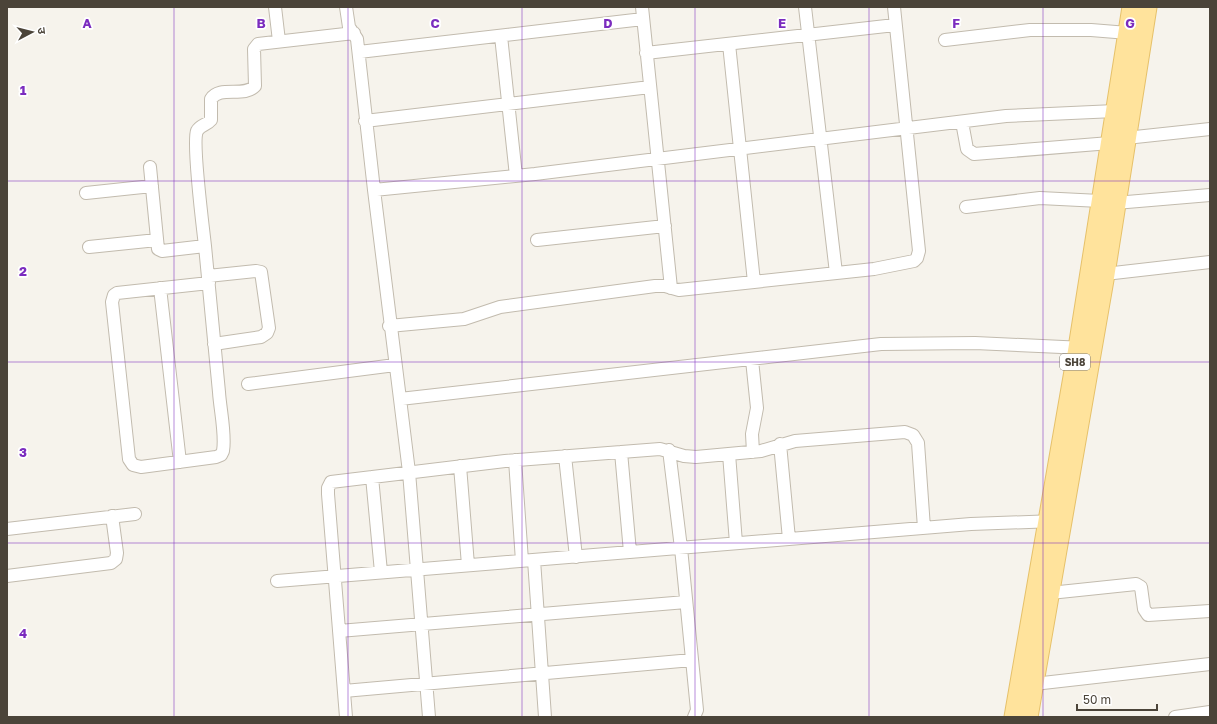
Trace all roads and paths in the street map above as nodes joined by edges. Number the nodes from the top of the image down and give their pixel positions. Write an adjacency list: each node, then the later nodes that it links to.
1 (275, 7): 14 (street)
2 (346, 7): 9 (street)
3 (805, 7): 11 (street)
4 (894, 7): 8 (street)
5 (1132, 7): 10 (main road, SH8)
6 (1147, 7): 26 (main road, SH8)
7 (642, 13): 12 (street); 17 (street)
8 (895, 25): 11 (street); 23 (street)
9 (354, 32): 14 (street); 16 (street)
10 (1128, 33): 13 (street); 20 (main road, SH8)
11 (808, 34): 15 (street); 25 (street)
12 (501, 36): 16 (street); 19 (street)
13 (945, 40)
14 (279, 41): 40 (street)
15 (729, 44): 17 (street); 27 (street)
16 (359, 52): 21 (street)
17 (646, 53): 18 (street)
18 (650, 86): 19 (street); 28 (street)
19 (508, 104): 21 (street); 30 (street)
20 (1116, 111): 22 (street); 26 (main road, SH8)
21 (365, 121): 32 (street)
22 (962, 122): 23 (street); 26 (street)
23 (906, 128): 25 (street); 43 (street)
24 (1210, 129): 26 (street)
25 (821, 139): 27 (street); 43 (street)
26 (1118, 140): 35 (main road, SH8)
27 (741, 149): 28 (street); 46 (street)
28 (658, 158): 30 (street); 37 (street)
29 (150, 166): 31 (street)
30 (516, 176): 32 (street)
31 (152, 186): 33 (street); 38 (street)
32 (374, 190): 49 (street)
33 (86, 193)
34 (1210, 195): 35 (street)
35 (1107, 202): 36 (street); 44 (main road, SH8); 51 (main road, SH8)
36 (966, 207)
37 (665, 226): 39 (street); 48 (street)
38 (157, 240): 40 (street); 41 (street)
39 (537, 240)
40 (205, 246): 45 (street)
41 (89, 247)
42 (1210, 262): 44 (street)
43 (836, 273): 46 (street)
44 (1105, 274): 51 (main road, SH8)
45 (208, 280): 47 (street); 50 (street); 50 (street)
46 (754, 282): 48 (street)
47 (160, 288): 63 (street); 63 (street)
48 (672, 288): 49 (street)
49 (390, 326): 53 (street)
50 (214, 344): 63 (street)
51 (1085, 348): 52 (street); 69 (main road, SH8)
52 (752, 360): 55 (street); 59 (street)
53 (395, 365): 54 (street); 55 (street)
54 (248, 384)
55 (400, 399): 65 (street)
56 (780, 444): 59 (street); 70 (street); 72 (street)
57 (670, 450): 58 (street); 60 (street); 74 (street)
58 (621, 452): 61 (street); 75 (street)
59 (753, 452): 60 (street)
60 (729, 454): 73 (street)
61 (565, 456): 62 (street); 76 (street)
62 (515, 460): 64 (street); 77 (street)
63 (180, 462)
64 (460, 466): 65 (street); 78 (street)
65 (409, 472): 66 (street); 79 (street)
66 (372, 477): 80 (street); 82 (street)
67 (135, 514): 68 (street)
68 (112, 516): 71 (street); 81 (street)
69 (1055, 521): 70 (street); 84 (main road, SH8); 101 (main road, SH8)
70 (924, 528): 72 (street)
71 (7, 529)
72 (789, 539): 73 (street)
73 (736, 544): 74 (street)
74 (682, 548): 75 (street); 85 (street)
75 (630, 552): 76 (street)
76 (576, 557): 77 (street)
77 (528, 560): 78 (street); 87 (street)
78 (468, 565): 79 (street)
79 (416, 570): 80 (street); 88 (street)
80 (381, 572): 82 (street)
81 (7, 576)
82 (335, 576): 83 (street); 89 (street)
83 (277, 581)
84 (1050, 594): 86 (street); 94 (main road, SH8)
85 (686, 602): 87 (street); 90 (street)
86 (1210, 611)
87 (538, 615): 88 (street); 92 (street)
88 (421, 625): 89 (street); 93 (street)
89 (339, 631): 95 (street)
90 (692, 660): 92 (street); 100 (street)
91 (1210, 664): 94 (street)
92 (542, 673): 93 (street); 99 (street)
93 (426, 683): 95 (street); 98 (street)
94 (1034, 684): 102 (main road, SH8)
95 (344, 691): 97 (street)
96 (1210, 712): 103 (street)
97 (346, 717)
98 (429, 717)
99 (545, 717)
100 (694, 717)
101 (1014, 717)
102 (1028, 717)
103 (1179, 717)

